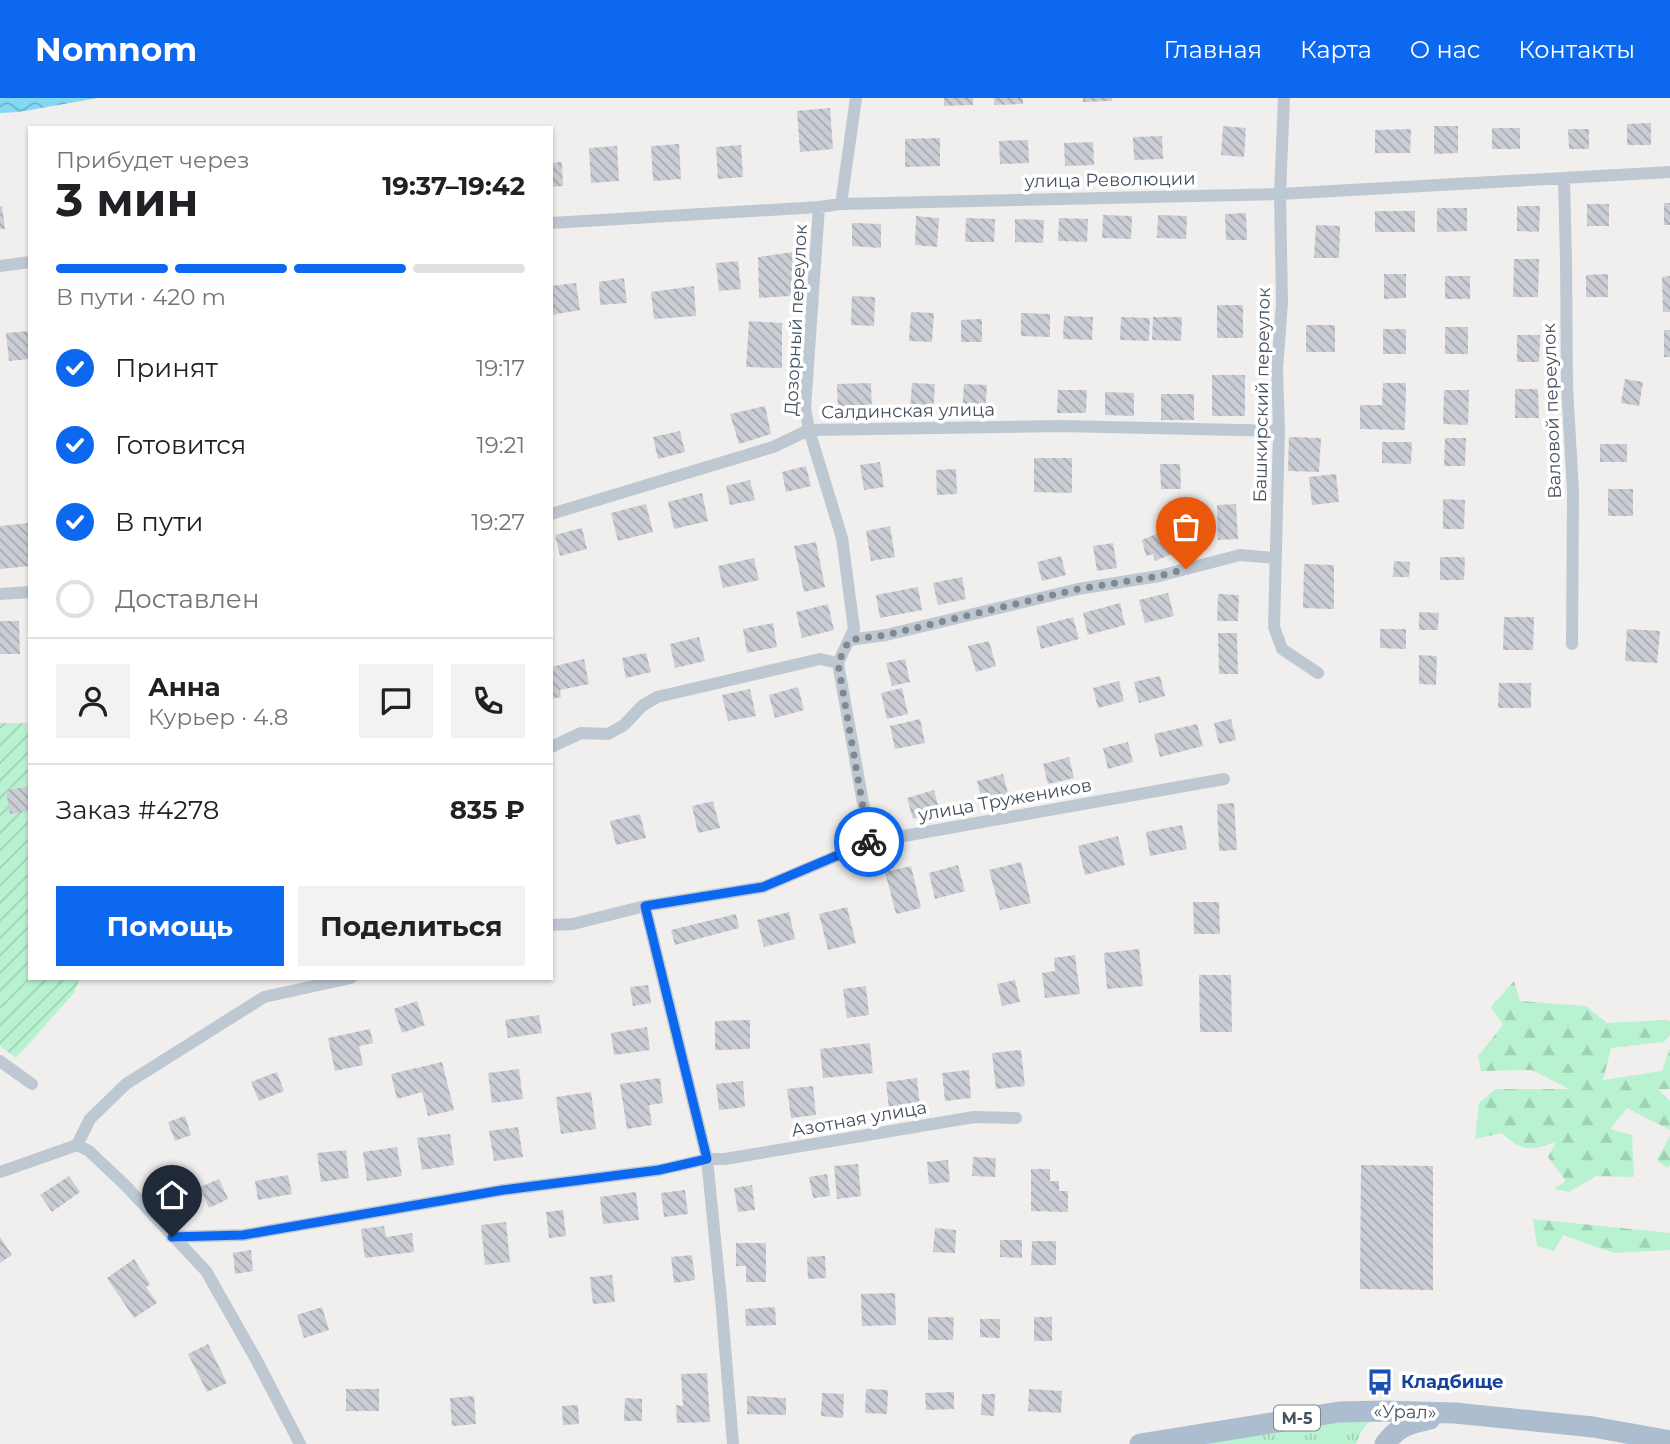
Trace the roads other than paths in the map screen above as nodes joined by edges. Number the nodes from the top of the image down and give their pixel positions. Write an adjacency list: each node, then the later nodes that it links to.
1 (856, 98): 6 (street)
2 (1284, 98): 5 (street, Башкирский переулок)
3 (1670, 172): 4 (street, улица Революции)
4 (1564, 178): 5 (street, улица Революции); 18 (street, Валовой переулок)
5 (1280, 194): 6 (street, улица Революции); 12 (street, Башкирский переулок)
6 (841, 204): 7 (street, улица Революции)
7 (819, 208): 8 (street, улица Революции); 11 (street, Дозорный переулок)
8 (553, 223)
9 (28, 262): 10 (street)
10 (0, 266)
11 (809, 430): 12 (street, Салдинская улица); 13 (street, Салдинская улица); 17 (street, Дозорный переулок)
12 (1279, 431): 14 (street, Башкирский переулок)
13 (553, 513)
14 (1276, 558): 17 (street); 20 (street, Башкирский переулок)
15 (28, 592): 16 (street)
16 (0, 594)
17 (849, 640): 19 (street, Дозорный переулок)
18 (1572, 644)
19 (838, 663): 21 (street); 23 (street)
20 (1318, 673)
21 (553, 746)
22 (1224, 779): 23 (street, улица Тружеников)
23 (870, 842): 24 (street, улица Тружеников)
24 (645, 906): 25 (street, улица Тружеников); 31 (street)
25 (553, 925)
26 (342, 980): 30 (street)
27 (0, 1061): 28 (street)
28 (32, 1084)
29 (1016, 1118): 31 (street, Азотная улица)
30 (77, 1145): 32 (street); 33 (street)
31 (707, 1159): 33 (street, Азотная улица); 37 (street)
32 (0, 1172)
33 (172, 1237): 36 (street)
34 (1455, 1413): 35 (main road, «Урал» / М-5); 38 (main road, «Урал» / М-5); 39 (main road, М-5)
35 (1670, 1441)
36 (300, 1444)
37 (733, 1444)
38 (1140, 1444)
39 (1385, 1444)

